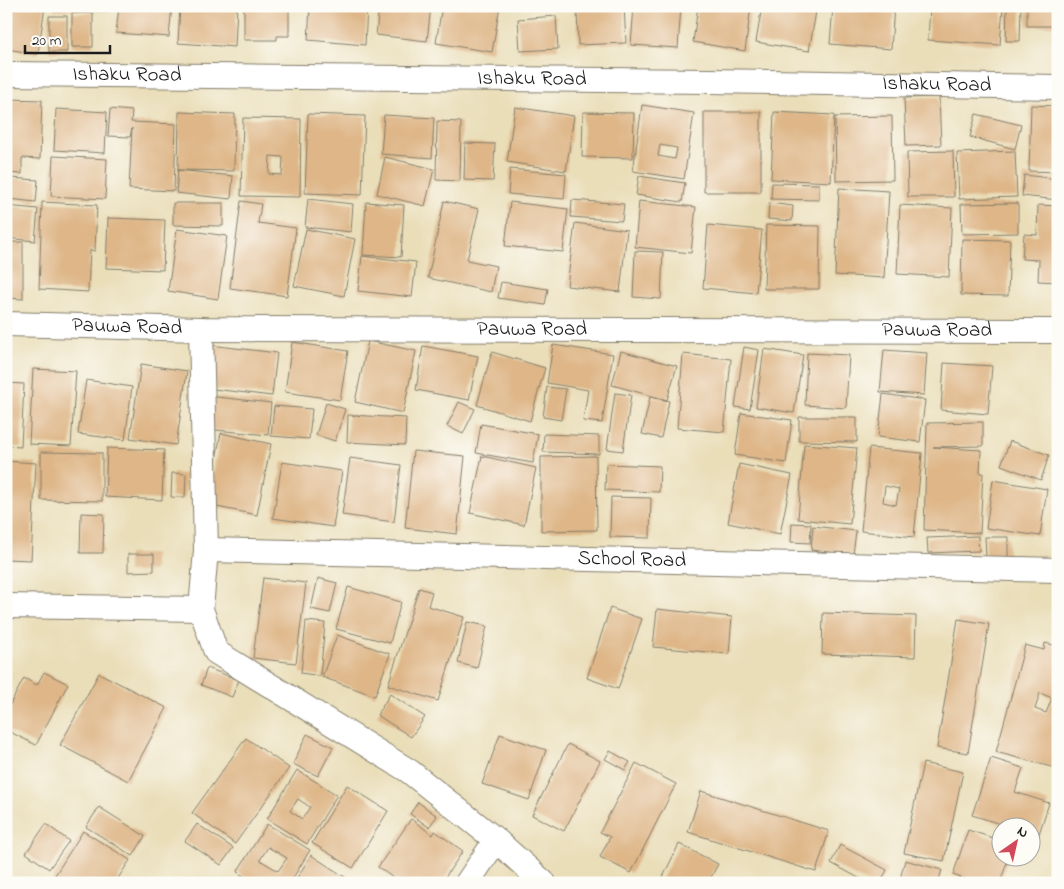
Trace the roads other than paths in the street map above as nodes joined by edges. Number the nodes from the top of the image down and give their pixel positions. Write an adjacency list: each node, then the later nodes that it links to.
1 (6, 74): 2 (street, Ishaku Road)
2 (1058, 87)
3 (6, 324): 4 (street, Pauwa Road)
4 (201, 329): 5 (street, Pauwa Road); 6 (street)
5 (1058, 331)
6 (206, 550): 7 (street, School Road); 9 (street)
7 (1058, 570)
8 (6, 606): 9 (street)
9 (201, 609): 10 (street)
10 (496, 840): 11 (street); 12 (street)
11 (467, 883)
12 (544, 883)

